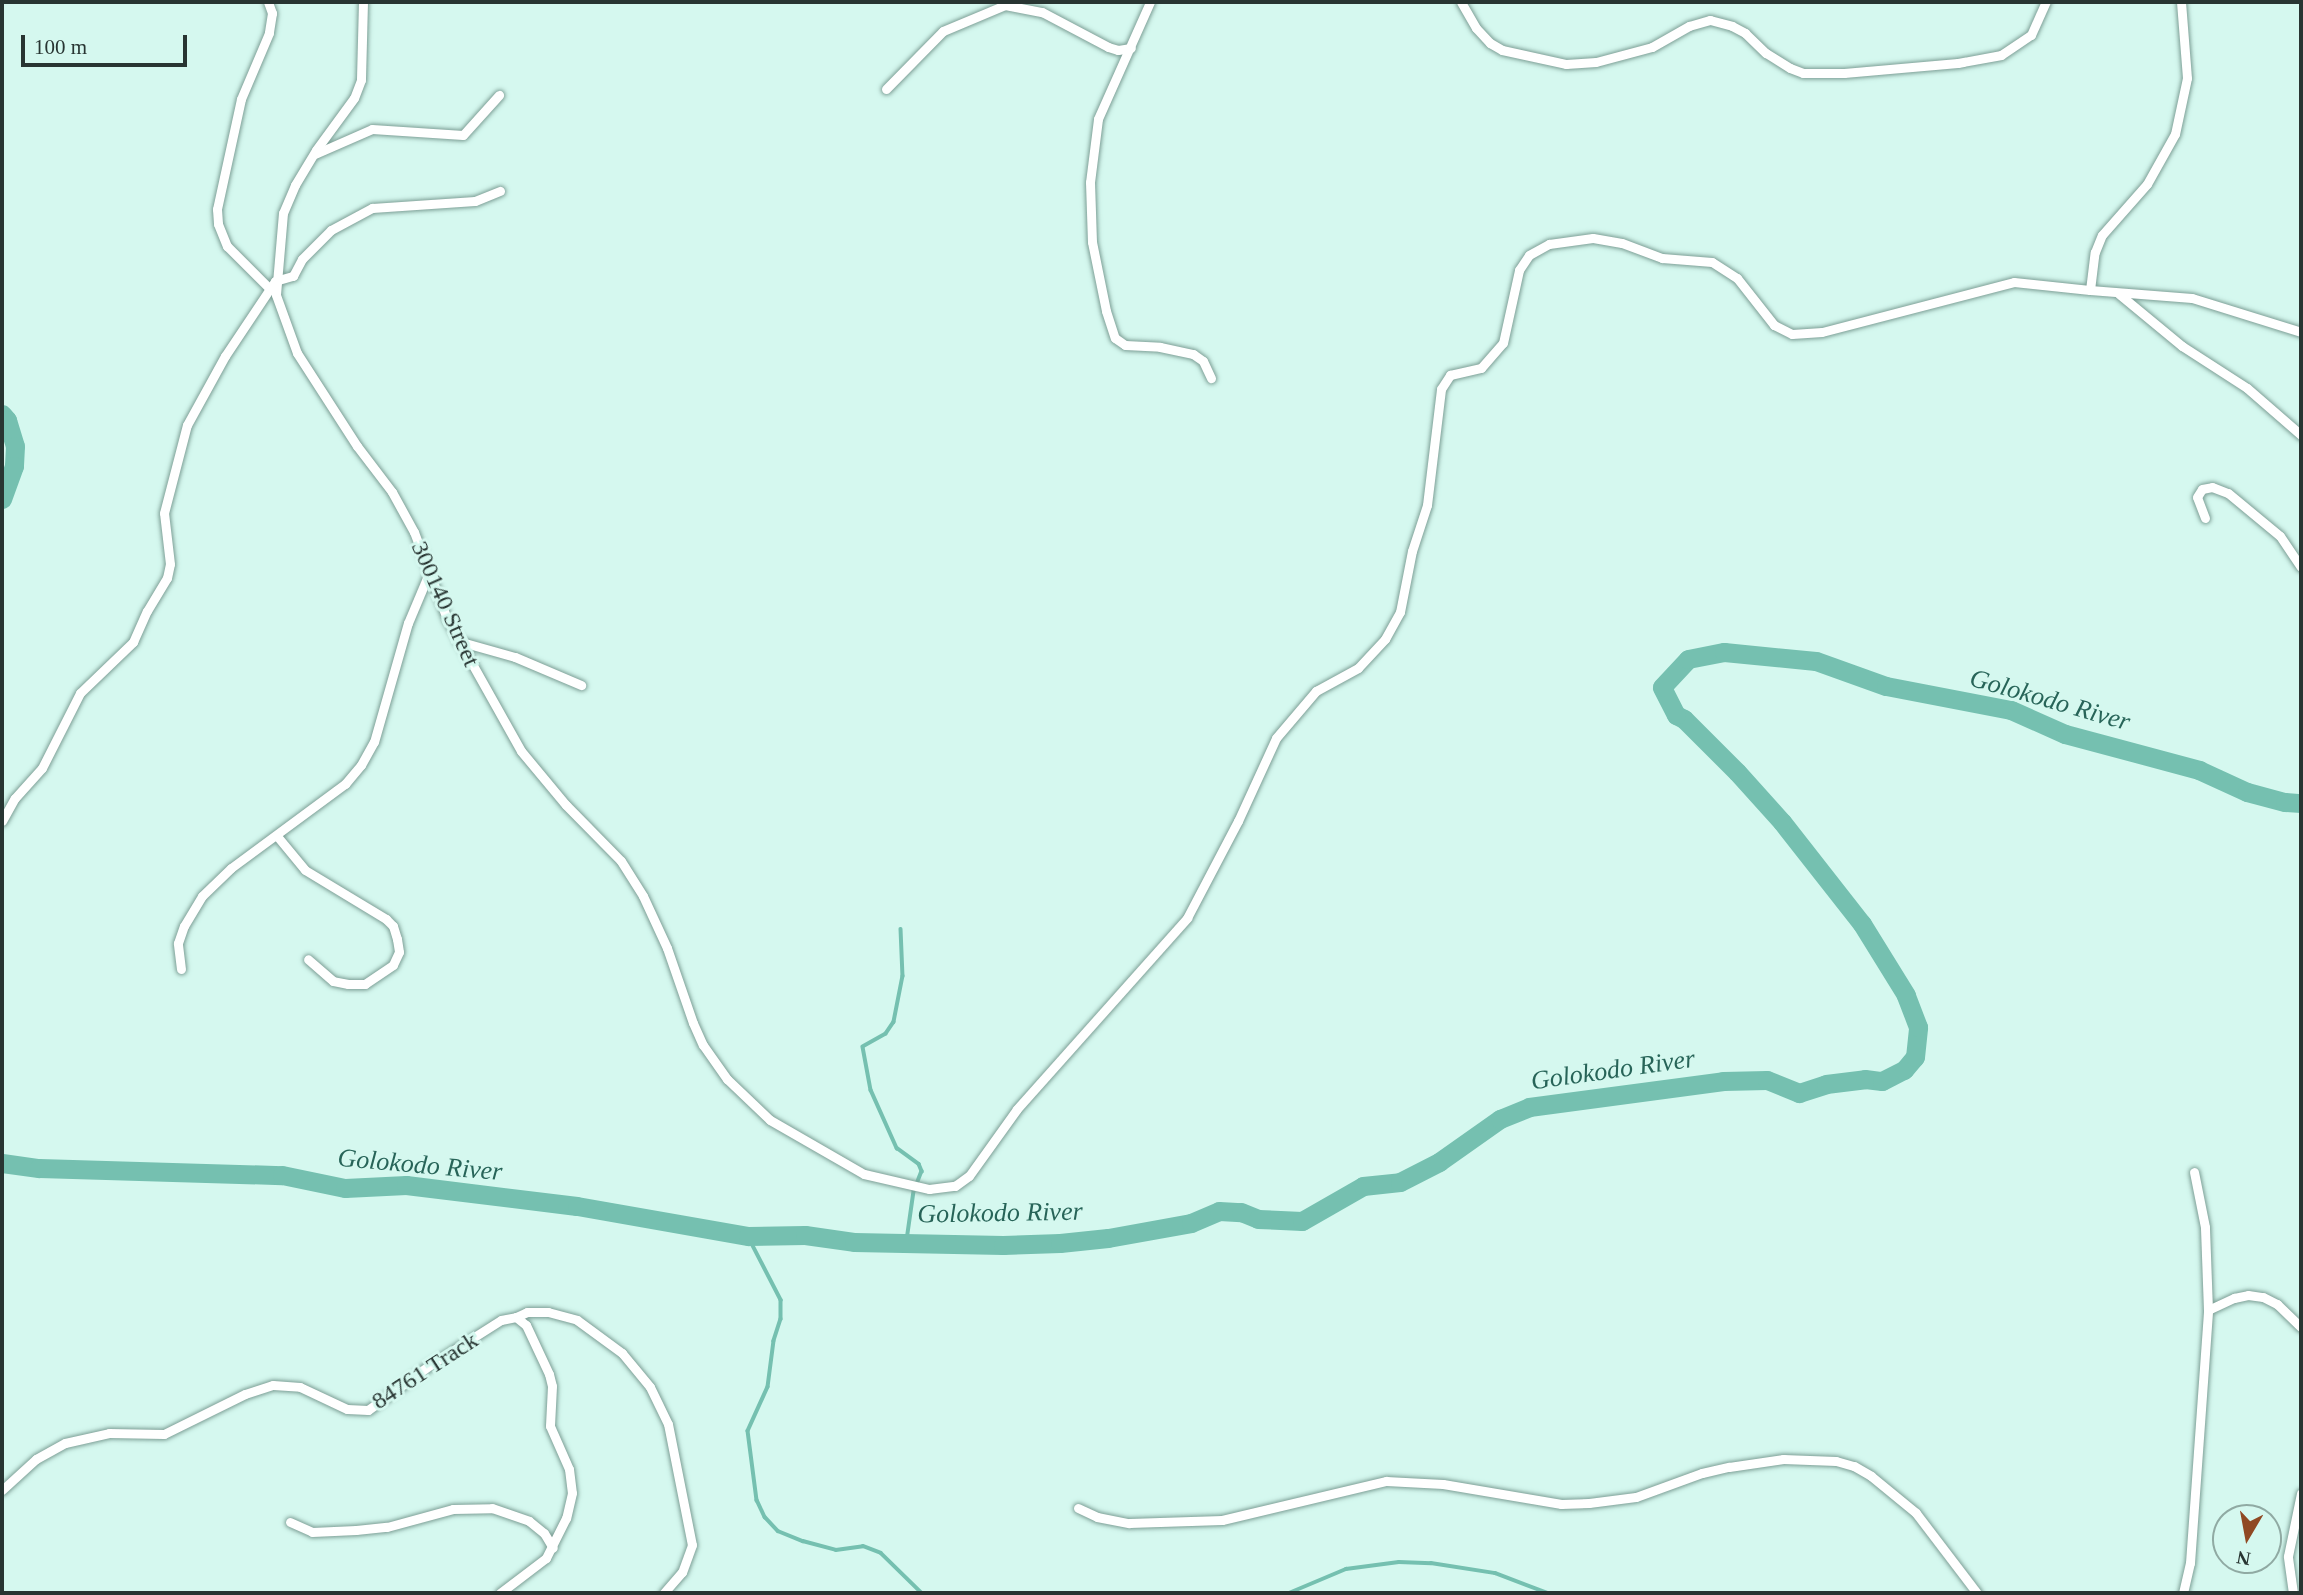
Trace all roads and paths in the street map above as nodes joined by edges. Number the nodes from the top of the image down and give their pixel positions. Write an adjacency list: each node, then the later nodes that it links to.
1 (268, 2): 12 (street)
2 (363, 2): 10 (street, 300140 Street)
3 (1150, 2): 7 (street)
4 (1461, 2): 5 (street)
5 (2046, 2)
6 (2181, 2): 13 (street)
7 (1131, 48): 8 (street); 16 (street)
8 (886, 89)
9 (499, 96): 10 (street)
10 (312, 156): 12 (street, 300140 Street)
11 (500, 191): 12 (street)
12 (273, 285): 20 (street, 300140 Street); 23 (street)
13 (2090, 290): 14 (street, 300140 Street); 21 (street, 300140 Street)
14 (2119, 294): 15 (street, 300140 Street); 17 (street)
15 (2301, 332)
16 (1211, 378)
17 (2301, 435)
18 (2205, 518): 19 (street)
19 (2301, 567)
20 (429, 573): 21 (street, 300140 Street); 24 (street)
21 (458, 641): 22 (street)
22 (581, 685)
23 (2, 821)
24 (277, 836): 25 (street); 26 (street)
25 (308, 959)
26 (181, 969)
27 (2194, 1172): 28 (street)
28 (2208, 1310): 30 (street); 39 (street)
29 (516, 1317): 31 (street, 84761 Track); 35 (street); 37 (street, 84761 Track)
30 (2301, 1327)
31 (2, 1490)
32 (2301, 1493): 40 (street)
33 (1078, 1508): 38 (street)
34 (290, 1522): 35 (street)
35 (553, 1548): 36 (street)
36 (500, 1593)
37 (664, 1593)
38 (1977, 1593)
39 (2183, 1593)
40 (2292, 1593)

